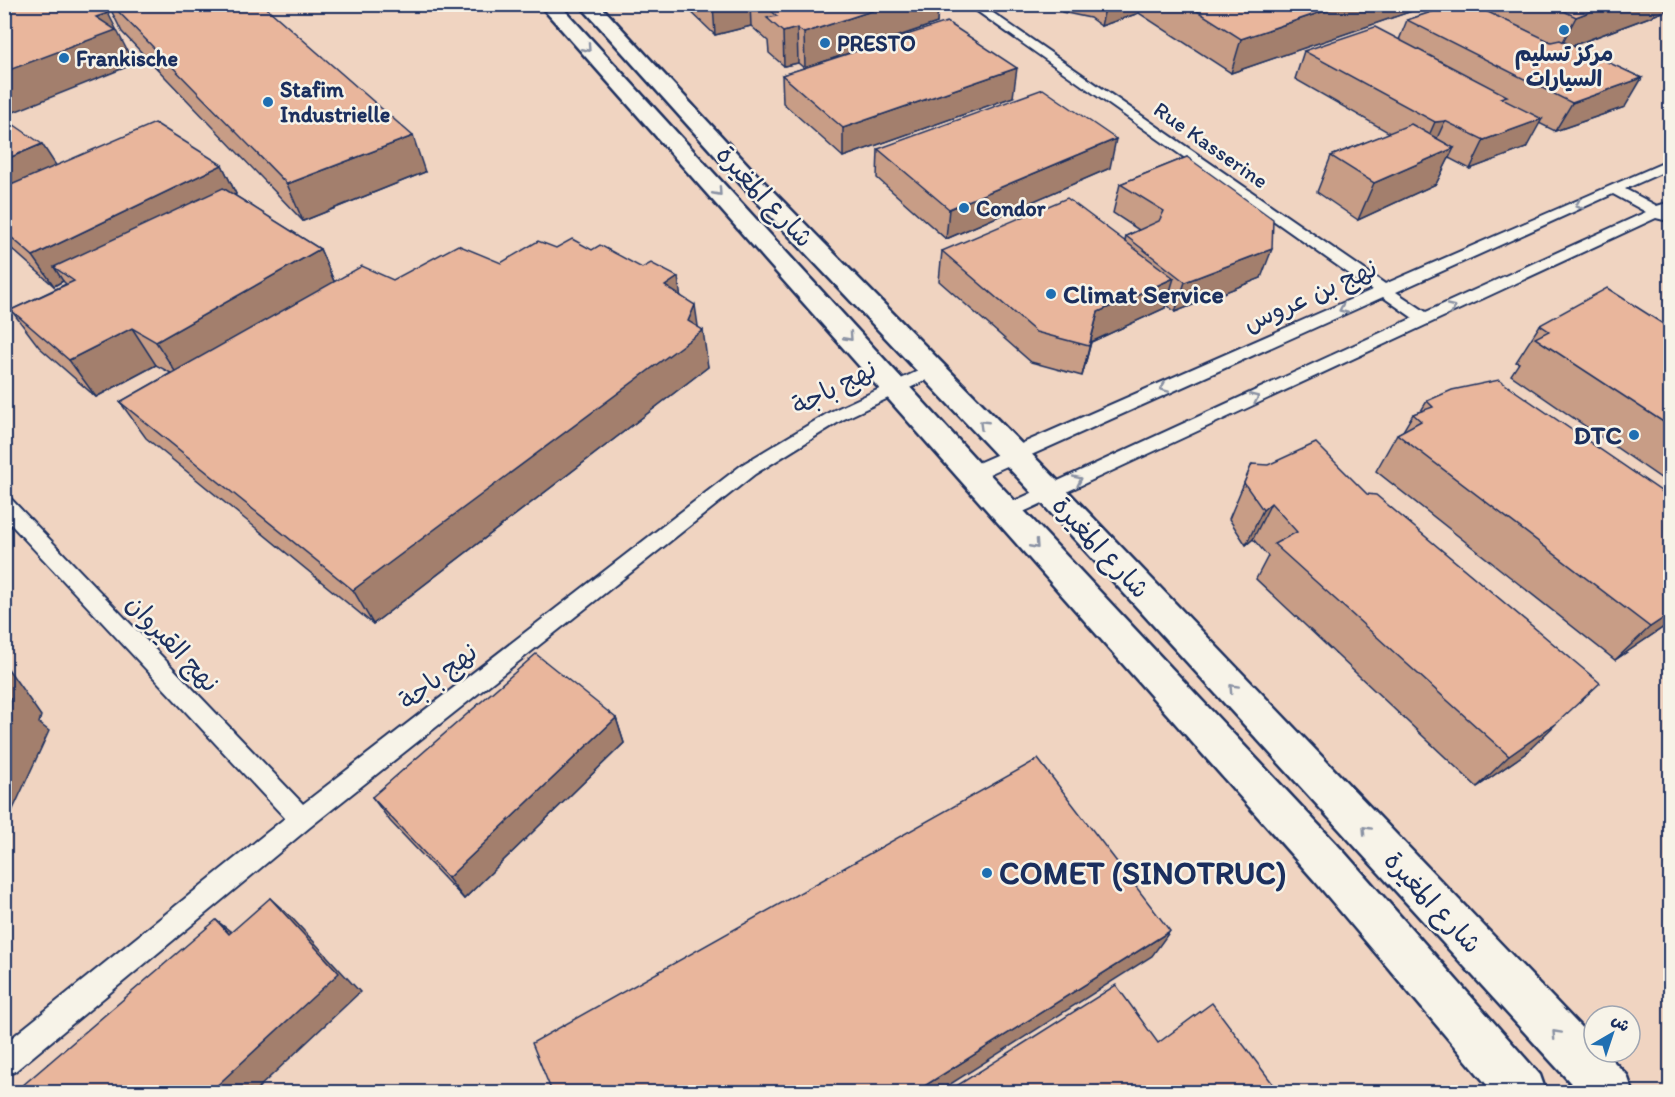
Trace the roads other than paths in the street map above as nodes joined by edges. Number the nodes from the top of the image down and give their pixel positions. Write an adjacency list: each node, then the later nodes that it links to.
1 (548, 4): 10 (street, شارع المغيرة, one-way to 10)
2 (588, 4): 9 (street, شارع المغيرة)
3 (972, 4): 7 (lane, Rue Kasserine)
4 (1671, 164): 5 (lane, نهج بن عروس)
5 (1614, 189): 6 (lane); 7 (lane, نهج بن عروس, one-way to 7)
6 (1666, 213): 8 (lane, one-way to 6)
7 (1384, 291): 8 (lane, Rue Kasserine); 11 (lane, نهج بن عروس, one-way to 11)
8 (1426, 320): 13 (lane, one-way to 8)
9 (931, 371): 10 (lane, نهج باجة); 11 (street, شارع المغيرة, one-way to 9)
10 (894, 387): 12 (street, شارع المغيرة); 16 (lane, نهج باجة)
11 (1014, 454): 12 (lane, نهج بن عروس); 13 (street, شارع المغيرة)
12 (971, 474): 15 (street, شارع المغيرة)
13 (1050, 492): 15 (lane); 19 (street, شارع المغيرة, one-way to 13)
14 (4, 504): 16 (lane, نهج القيروان)
15 (1006, 513): 18 (street, شارع المغيرة, one-way to 18)
16 (302, 819): 17 (lane, نهج باجة)
17 (4, 1062)
18 (1523, 1092)
19 (1610, 1092)

